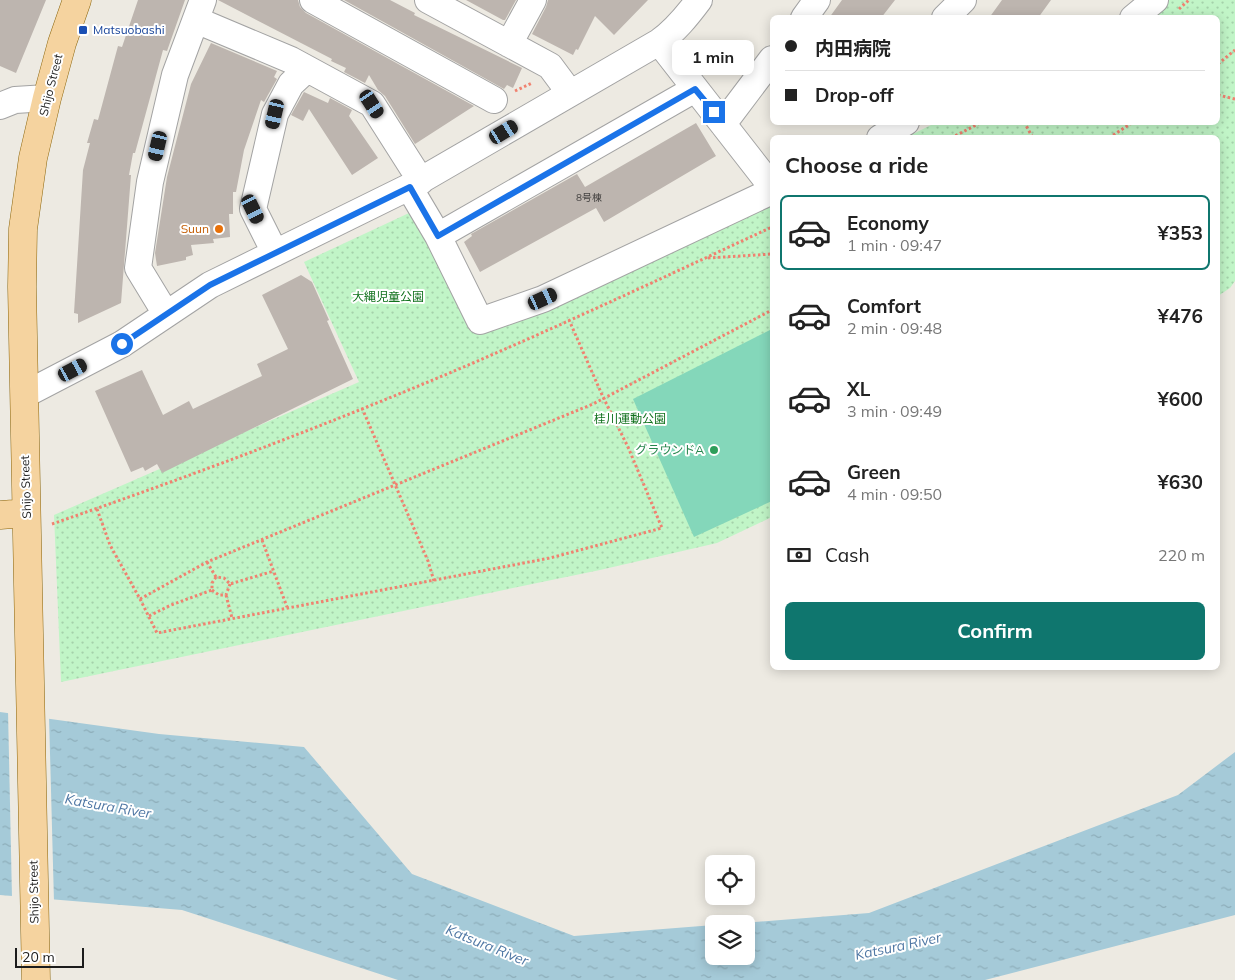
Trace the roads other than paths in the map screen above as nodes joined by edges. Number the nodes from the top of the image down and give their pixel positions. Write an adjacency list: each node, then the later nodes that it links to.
1 (77, 0): 19 (main road, Shijo Street)
2 (313, 0): 20 (street)
3 (428, 0): 14 (street)
4 (533, 0): 14 (street)
5 (699, 0): 13 (street)
6 (818, 0): 10 (street)
7 (963, 0): 11 (street)
8 (1154, 0): 12 (street)
9 (200, 10): 16 (street); 30 (street)
10 (806, 15)
11 (947, 15)
12 (1136, 15)
13 (658, 42): 17 (street); 18 (street)
14 (509, 44): 18 (street)
15 (770, 62): 22 (street)
16 (307, 69): 25 (street); 29 (street)
17 (695, 89): 22 (street); 28 (street)
18 (570, 93): 25 (street)
19 (47, 98): 21 (street); 31 (main road, Shijo Street)
20 (494, 100)
21 (0, 106)
22 (723, 124): 26 (street)
23 (901, 125): 24 (street)
24 (885, 135)
25 (415, 184): 28 (street); 29 (street)
26 (770, 184)
27 (770, 192): 28 (street)
28 (438, 236)
29 (275, 253): 30 (street)
30 (166, 314): 31 (street)
31 (24, 395): 32 (main road, Shijo Street)
32 (20, 528): 33 (main road, Shijo Street)
33 (36, 980)

